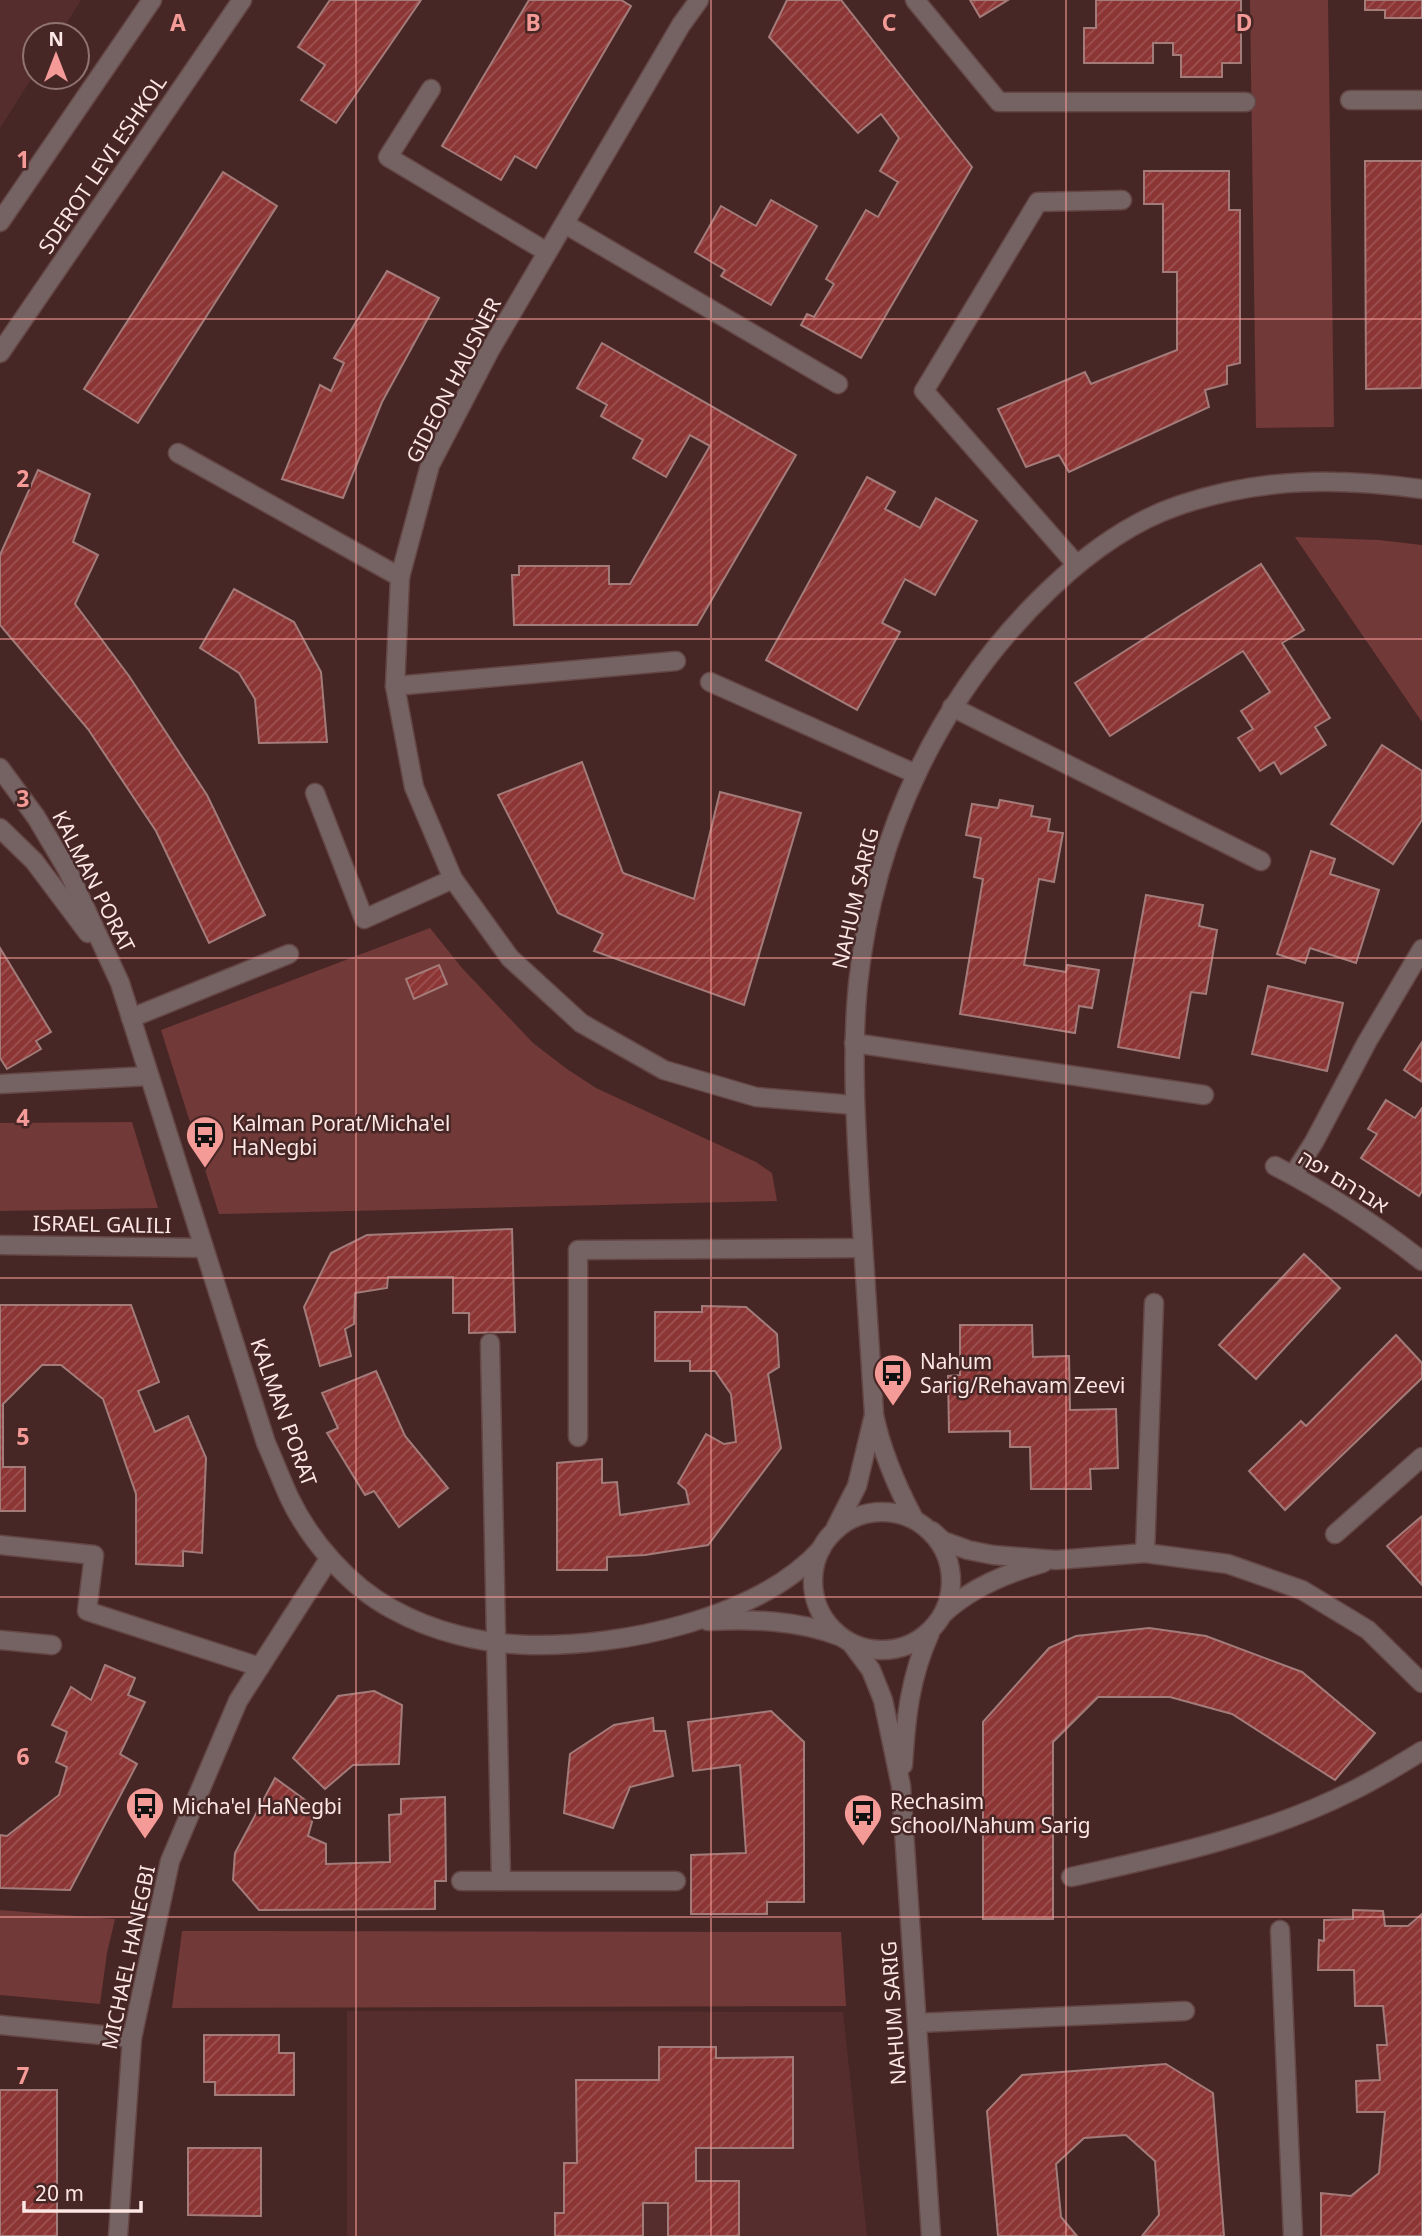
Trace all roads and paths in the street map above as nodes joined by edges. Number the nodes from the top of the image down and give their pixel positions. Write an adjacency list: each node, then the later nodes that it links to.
1 (152, 0): 10 (street)
2 (242, 0): 13 (street, SDEROT LEVI ESHKOL)
3 (699, 0): 11 (street, GIDEON HAUSNER)
4 (915, 0): 8 (street)
5 (431, 89): 12 (street)
6 (1350, 100): 7 (street)
7 (1422, 100)
8 (1246, 102)
9 (1122, 200): 17 (street)
10 (0, 222)
11 (565, 224): 12 (street, GIDEON HAUSNER); 14 (street)
12 (547, 252): 18 (street, GIDEON HAUSNER)
13 (0, 353)
14 (838, 384)
15 (178, 453): 18 (street)
16 (1422, 489): 17 (street, NAHUM SARIG)
17 (1076, 564): 22 (street, NAHUM SARIG)
18 (400, 577): 21 (street, GIDEON HAUSNER)
19 (676, 661): 21 (street)
20 (710, 682): 24 (street)
21 (395, 686): 28 (street, GIDEON HAUSNER)
22 (951, 707): 24 (street, NAHUM SARIG); 27 (street)
23 (0, 768): 31 (street, KALMAN PORAT)
24 (916, 774): 33 (street, NAHUM SARIG)
25 (315, 793): 28 (street)
26 (0, 828): 31 (street, KALMAN PORAT)
27 (1261, 861)
28 (453, 879): 37 (street, GIDEON HAUSNER)
29 (1422, 949): 39 (street)
30 (289, 954): 32 (street)
31 (120, 983): 32 (street, KALMAN PORAT)
32 (131, 1018): 34 (street, KALMAN PORAT)
33 (854, 1043): 36 (street); 37 (street, NAHUM SARIG)
34 (149, 1076): 35 (street); 41 (street, KALMAN PORAT)
35 (0, 1083)
36 (1204, 1094)
37 (854, 1105): 42 (street, NAHUM SARIG)
38 (1275, 1166): 39 (street, אברהם יפה)
39 (1293, 1175): 43 (street, אברהם יפה)
40 (0, 1245): 41 (street, ISRAEL GALILI)
41 (204, 1248): 56 (street, KALMAN PORAT)
42 (863, 1248): 46 (street, NAHUM SARIG); 47 (street)
43 (1422, 1261)
44 (1154, 1303): 55 (street)
45 (490, 1343): 63 (street)
46 (874, 1415): 49 (street, NAHUM SARIG); 50 (street, NAHUM SARIG)
47 (579, 1437)
48 (1422, 1457): 52 (street)
49 (914, 1519): 50 (street); 51 (street)
50 (833, 1531): 54 (street)
51 (932, 1531): 57 (street); 58 (street)
52 (1335, 1534)
53 (0, 1545): 65 (street)
54 (821, 1549): 59 (street, KALMAN PORAT); 62 (street)
55 (1145, 1553): 57 (street); 66 (street)
56 (329, 1559): 63 (street, KALMAN PORAT); 65 (street, MICHAEL HANEGBI)
57 (1056, 1560): 58 (street)
58 (944, 1613): 60 (street)
59 (690, 1622): 62 (street, KALMAN PORAT); 63 (street, KALMAN PORAT)
60 (932, 1630): 62 (street); 68 (street, NAHUM SARIG)
61 (0, 1640): 64 (street)
62 (846, 1640): 68 (street, NAHUM SARIG)
63 (496, 1642): 71 (street)
64 (52, 1645)
65 (260, 1667): 77 (street, MICHAEL HANEGBI)
66 (1422, 1683)
67 (1422, 1751): 69 (street)
68 (901, 1786): 75 (street, NAHUM SARIG)
69 (1071, 1877)
70 (461, 1881): 71 (street)
71 (501, 1881): 72 (street)
72 (676, 1881)
73 (1280, 1930): 80 (street)
74 (1185, 2011): 75 (street)
75 (917, 2023): 79 (street, NAHUM SARIG)
76 (0, 2025): 77 (street)
77 (132, 2038): 78 (street, MICHAEL HANEGBI)
78 (118, 2236)
79 (931, 2236)
80 (1293, 2236)

